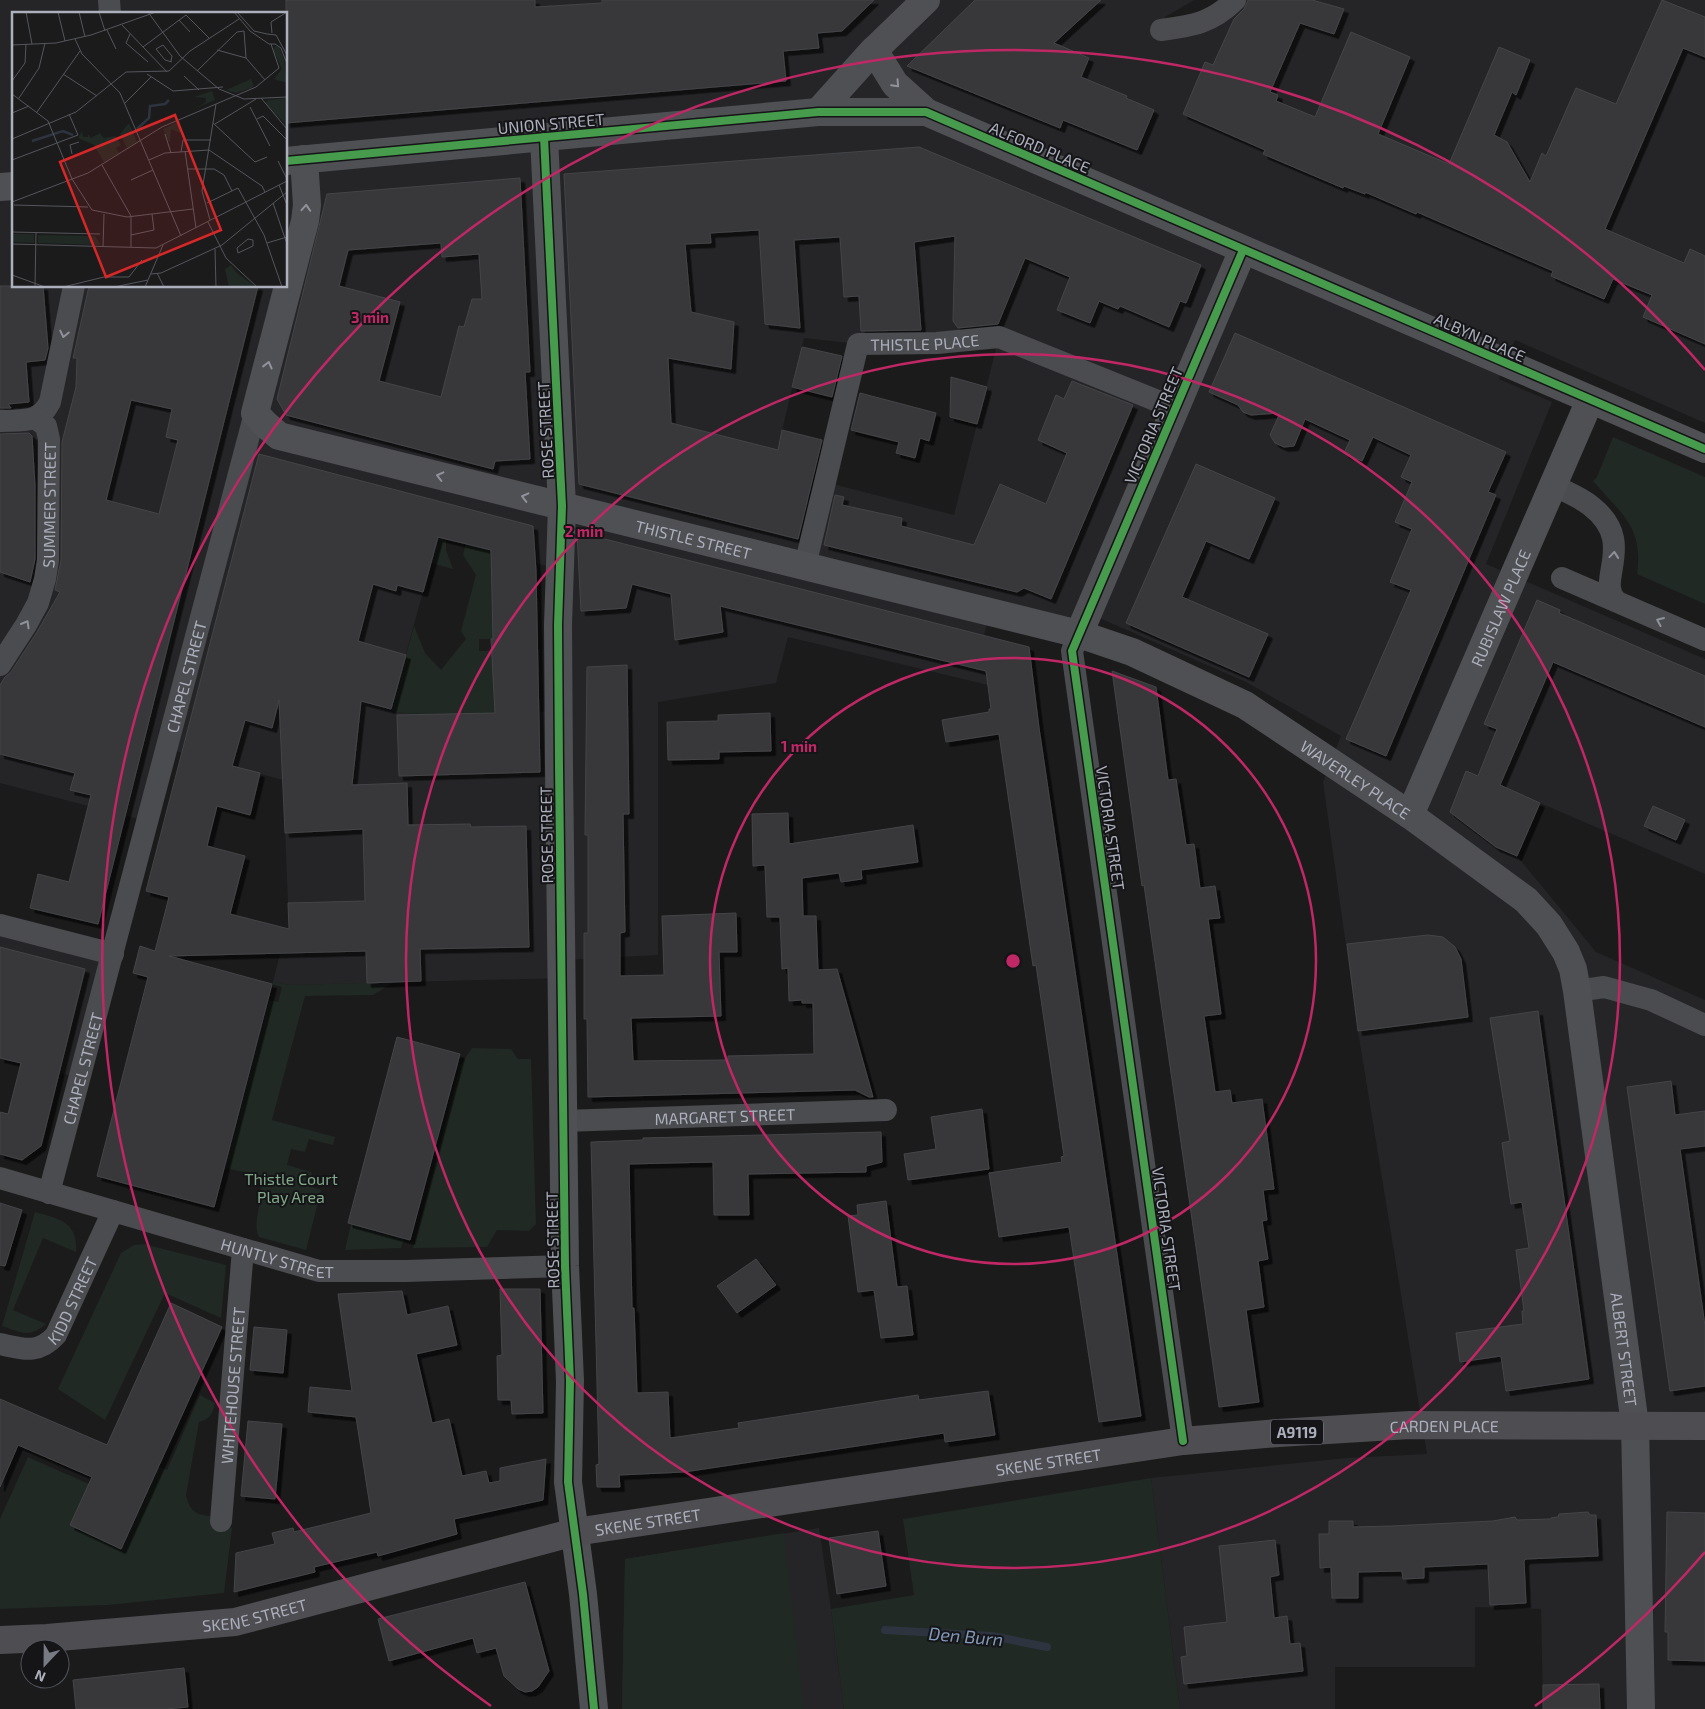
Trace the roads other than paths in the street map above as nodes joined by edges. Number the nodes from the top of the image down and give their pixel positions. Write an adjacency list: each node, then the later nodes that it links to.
1 (926, 0): 4 (street)
2 (1235, 0): 3 (street)
3 (1161, 30)
4 (874, 50): 5 (street); 6 (street, one-way to 6)
5 (818, 112): 6 (street, ALFORD PLACE); 7 (street, UNION STREET)
6 (926, 112): 9 (street, ALFORD PLACE)
7 (544, 137): 8 (street, UNION STREET); 22 (street, ROSE STREET)
8 (295, 160): 12 (street, CHAPEL STREET, one-way to 8)
9 (1243, 250): 13 (street, ALBYN PLACE); 14 (street, VICTORIA STREET)
10 (74, 288): 16 (street, SUMMER STREET, one-way to 16)
11 (288, 288): 15 (street, CHAPEL STREET, one-way to 11)
12 (288, 288)
13 (1590, 400): 20 (street, ALBYN PLACE); 21 (street, RUBISLAW PLACE)
14 (1175, 408): 23 (street, THISTLE PLACE); 26 (street, VICTORIA STREET)
15 (256, 413): 18 (street, THISTLE STREET); 19 (street, CHAPEL STREET)
16 (35, 418): 17 (street); 28 (street, SUMMER STREET, one-way to 16)
17 (0, 421)
18 (280, 436): 19 (street, THISTLE STREET); 22 (street, THISTLE STREET, one-way to 18)
19 (246, 449): 31 (street, CHAPEL STREET)
20 (1705, 449)
21 (1553, 486): 25 (street, one-way to 21); 29 (street, RUBISLAW PLACE)
22 (562, 506): 23 (street, THISTLE STREET); 35 (street, ROSE STREET)
23 (804, 566): 26 (street, THISTLE STREET)
24 (1562, 578): 25 (street)
25 (1616, 601): 27 (street, one-way to 25)
26 (1079, 634): 29 (street, WAVERLEY PLACE); 44 (street, VICTORIA STREET)
27 (1705, 640)
28 (0, 665)
29 (1410, 815): 32 (street, WAVERLEY PLACE)
30 (0, 925): 31 (street)
31 (113, 954): 37 (street, CHAPEL STREET)
32 (1577, 991): 33 (street); 42 (street, ALBERT STREET)
33 (1705, 1025)
34 (886, 1110): 35 (street, MARGARET STREET)
35 (563, 1121): 40 (street, ROSE STREET)
36 (0, 1178): 37 (street, HUNTLY STREET)
37 (49, 1193): 38 (street, HUNTLY STREET)
38 (113, 1211): 39 (street, HUNTLY STREET); 41 (street, KIDD STREET)
39 (243, 1250): 40 (street, HUNTLY STREET); 45 (street, WHITEHOUSE STREET)
40 (565, 1266): 46 (street, ROSE STREET)
41 (0, 1344)
42 (1635, 1425): 43 (main road, CARDEN PLACE / A9119); 44 (main road, CARDEN PLACE / A9119); 49 (street, ALBERT STREET)
43 (1705, 1426)
44 (1183, 1441): 46 (main road, SKENE STREET / A9119)
45 (221, 1521)
46 (574, 1532): 47 (main road, SKENE STREET / A9119); 48 (street, ROSE STREET)
47 (0, 1640)
48 (594, 1709)
49 (1641, 1709)

